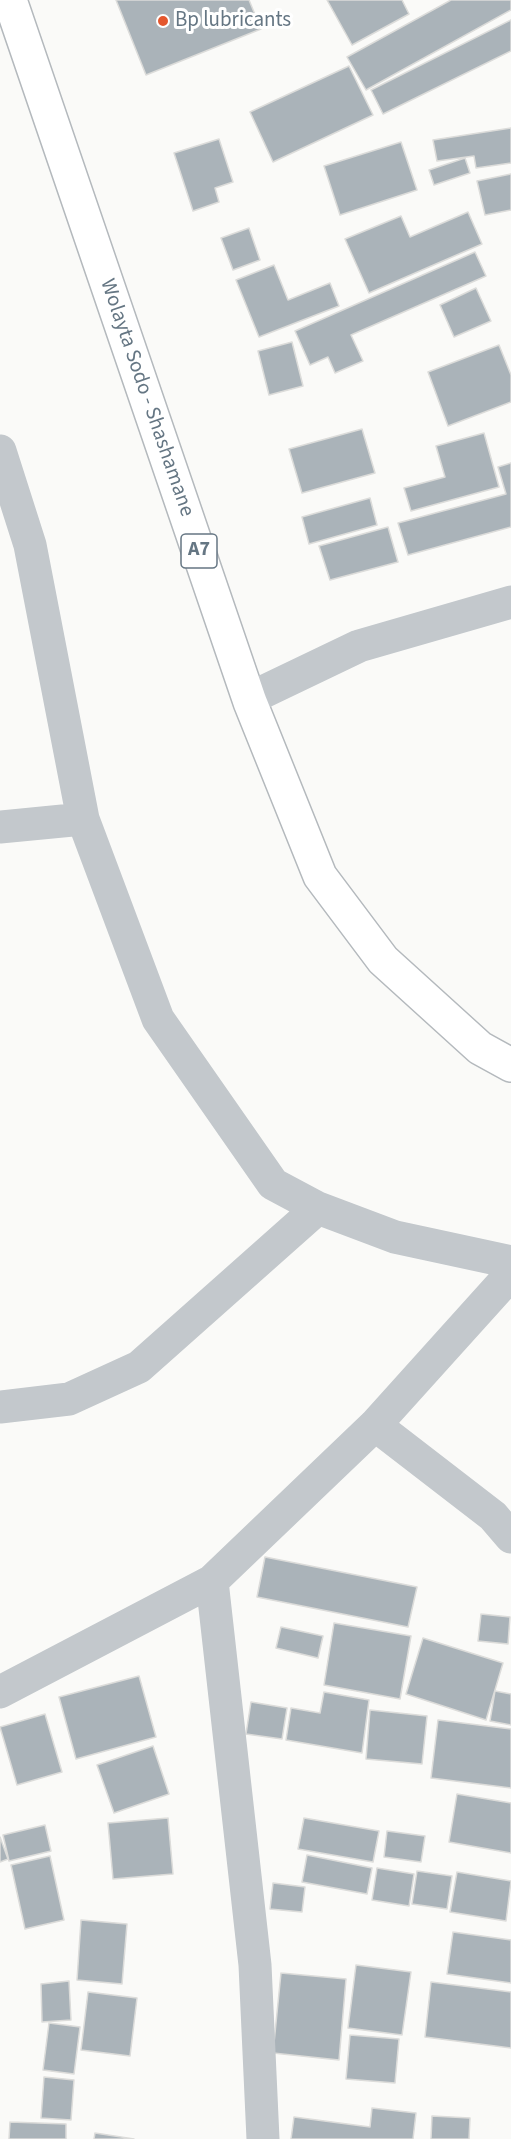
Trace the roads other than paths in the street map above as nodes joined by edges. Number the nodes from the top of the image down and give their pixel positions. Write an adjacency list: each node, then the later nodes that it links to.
1 (10, 0): 4 (highway, Wolayta Sodo - Shashamane / A7)
2 (0, 451): 5 (street)
3 (511, 602): 4 (street)
4 (250, 702): 7 (highway, Wolayta Sodo - Shashamane / A7)
5 (83, 819): 6 (street); 8 (street)
6 (0, 827)
7 (511, 1065)
8 (318, 1208): 9 (street); 11 (street)
9 (511, 1262)
10 (511, 1274): 12 (street)
11 (0, 1407)
12 (375, 1425): 13 (street); 14 (street)
13 (511, 1537)
14 (212, 1581): 15 (street); 16 (street)
15 (0, 1692)
16 (263, 2139)

